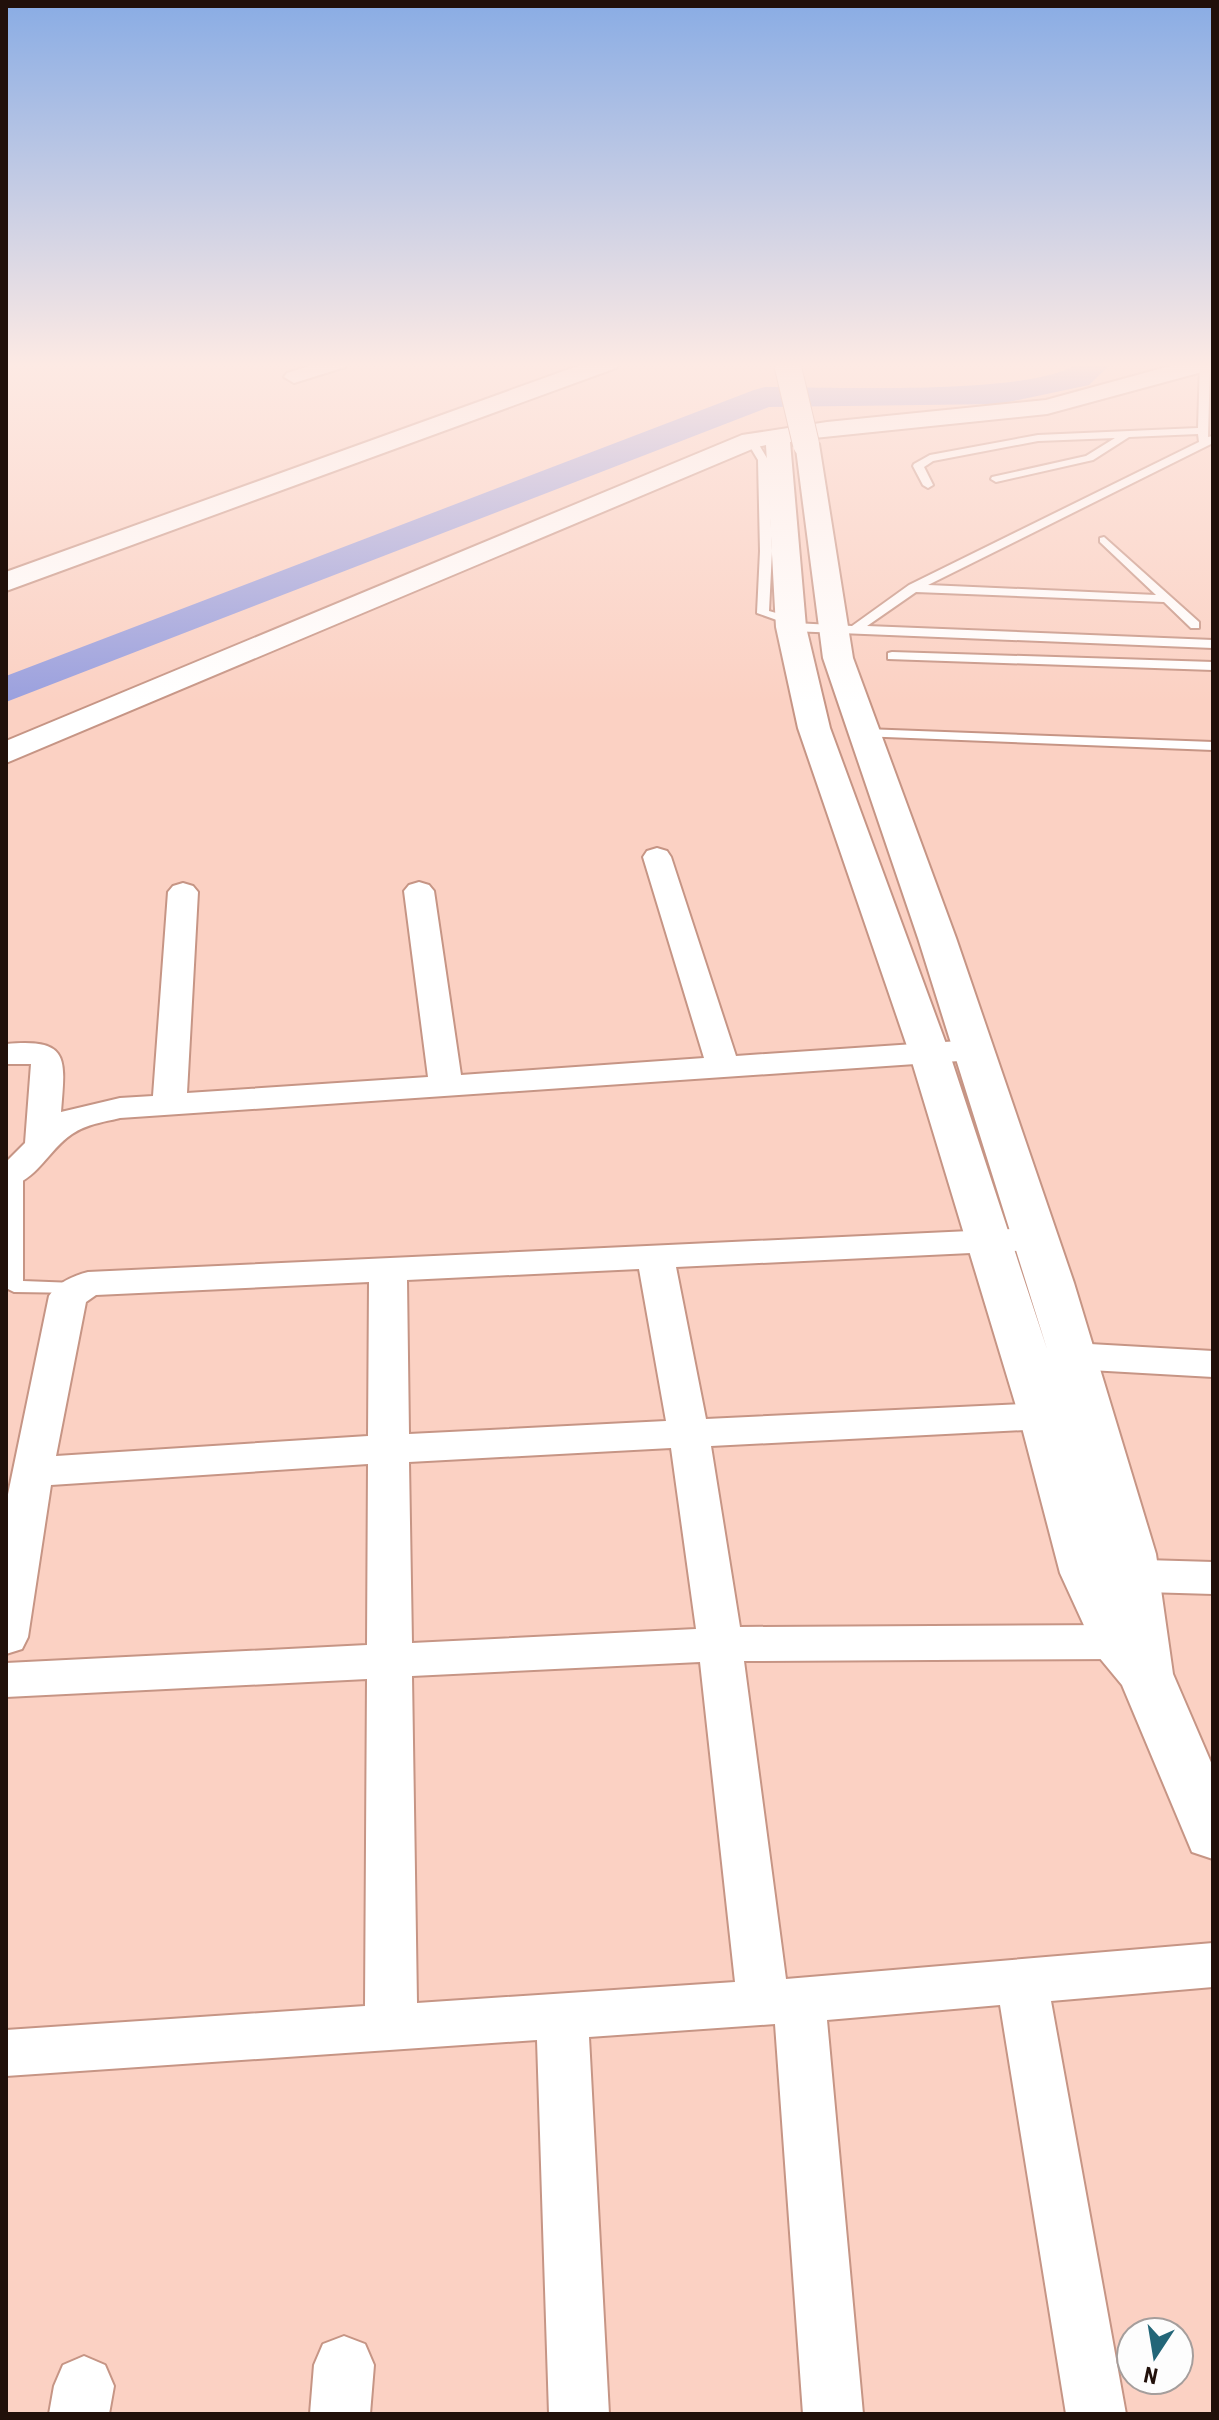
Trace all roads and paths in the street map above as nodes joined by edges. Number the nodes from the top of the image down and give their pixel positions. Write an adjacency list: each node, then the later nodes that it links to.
1 (298, 476): 11 (street)
2 (680, 476): 22 (street)
3 (780, 476): 14 (street)
4 (791, 476): 16 (street)
5 (923, 476): 9 (lane)
6 (1010, 476): 8 (lane)
7 (1132, 476): 12 (lane)
8 (996, 479)
9 (928, 485)
10 (1104, 540): 13 (lane)
11 (6, 582)
12 (914, 588): 13 (lane); 16 (lane)
13 (1168, 599): 15 (lane)
14 (790, 624): 16 (lane); 27 (street)
15 (1195, 625)
16 (843, 630): 17 (lane); 20 (street)
17 (1213, 644)
18 (892, 656): 19 (lane)
19 (1213, 666)
20 (865, 733): 21 (lane); 26 (street)
21 (1213, 746)
22 (6, 753)
23 (657, 857): 29 (street)
24 (419, 891): 30 (street)
25 (183, 892): 31 (street)
26 (974, 1050): 27 (street); 34 (street)
27 (929, 1052): 29 (street); 35 (street)
28 (6, 1054): 32 (street)
29 (723, 1066): 30 (street)
30 (446, 1085): 31 (street)
31 (169, 1105): 32 (street)
32 (42, 1145): 33 (street)
33 (10, 1176): 38 (lane)
34 (1036, 1239): 35 (street); 39 (street)
35 (990, 1240): 36 (street); 41 (street)
36 (655, 1256): 37 (street); 42 (street)
37 (388, 1269): 38 (street); 43 (street)
38 (75, 1289): 44 (street)
39 (1072, 1356): 40 (street); 46 (street)
40 (1213, 1364)
41 (1044, 1416): 42 (street); 45 (street)
42 (689, 1434): 43 (street); 49 (street)
43 (389, 1449): 44 (street); 51 (street)
44 (32, 1472): 48 (street)
45 (1086, 1573): 46 (street); 50 (street)
46 (1133, 1577): 47 (street); 50 (street)
47 (1213, 1578)
48 (6, 1637)
49 (720, 1644): 50 (street); 51 (street); 57 (street)
50 (1131, 1658): 53 (street)
51 (390, 1660): 52 (street); 59 (street)
52 (6, 1680)
53 (1195, 1749): 54 (street)
54 (1213, 1835)
55 (1213, 1965): 56 (street)
56 (1022, 1981): 57 (street); 63 (street)
57 (781, 2001): 58 (street); 62 (street)
58 (562, 2016): 59 (street); 61 (street)
59 (391, 2027): 60 (street)
60 (6, 2053)
61 (579, 2414)
62 (833, 2414)
63 (1096, 2414)

